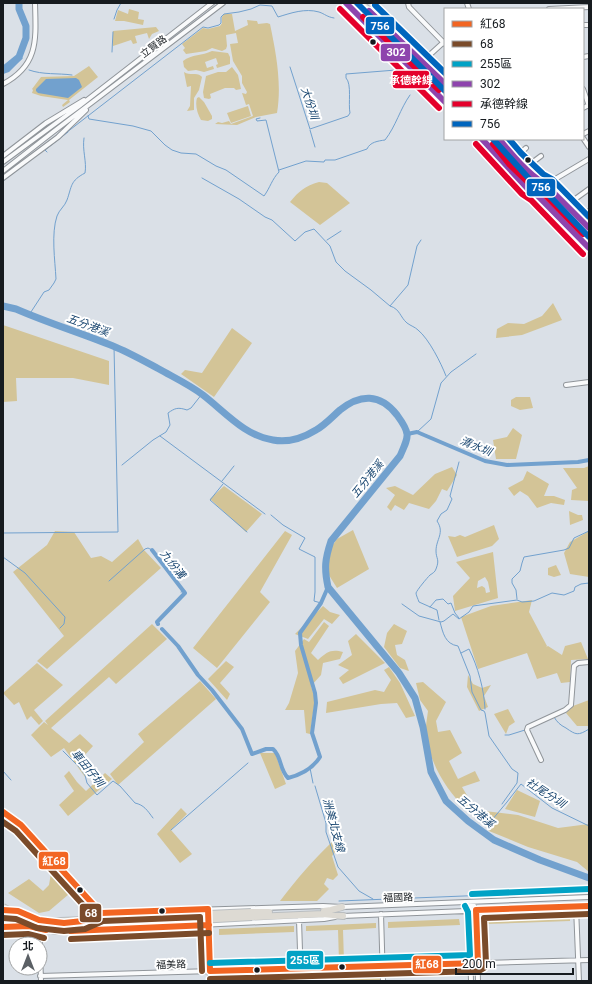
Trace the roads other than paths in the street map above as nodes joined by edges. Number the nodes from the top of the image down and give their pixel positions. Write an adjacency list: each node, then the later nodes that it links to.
1 (35, 3): 16 (street)
2 (212, 3): 12 (street, 立賢路)
3 (224, 3): 14 (street, 立賢路)
4 (346, 3): 13 (main road)
5 (361, 3): 11 (main road)
6 (408, 3): 10 (street)
7 (567, 3): 8 (street)
8 (564, 6): 9 (street)
9 (589, 7)
10 (444, 42): 11 (street)
11 (422, 61): 13 (street); 15 (main road)
12 (124, 70): 14 (street); 18 (street, 立賢路)
13 (413, 70): 19 (main road)
14 (129, 75): 20 (street, 立賢路)
15 (444, 83)
16 (3, 84)
17 (584, 92): 21 (street)
18 (89, 97): 22 (street, 立賢路); 30 (street, 立賢路)
19 (444, 101)
20 (92, 102): 28 (street, 立賢路); 36 (street, 立賢路)
21 (589, 105)
22 (48, 126): 30 (street); 33 (street)
23 (483, 140): 39 (main road)
24 (500, 140): 26 (main road)
25 (509, 140): 26 (street)
26 (504, 145): 31 (main road)
27 (526, 148): 31 (street)
28 (30, 150): 35 (street); 36 (street)
29 (541, 156): 34 (street)
30 (3, 157)
31 (515, 158): 34 (main road)
32 (589, 159): 37 (street)
33 (3, 162)
34 (525, 168): 37 (main road)
35 (3, 171)
36 (3, 176)
37 (546, 185): 39 (street); 40 (main road)
38 (589, 189): 40 (street)
39 (536, 194): 44 (main road)
40 (567, 206): 42 (main road)
41 (589, 211): 42 (street)
42 (580, 218): 43 (main road)
43 (589, 228)
44 (589, 248)
45 (589, 382): 46 (street)
46 (566, 385)
47 (589, 662): 48 (street)
48 (542, 760)
49 (3, 812): 60 (street)
50 (589, 897): 51 (street, 福國路)
51 (472, 902): 54 (street, 福國路); 58 (street); 59 (street)
52 (589, 906): 55 (street, 福國路)
53 (3, 907): 68 (highway, bridge)
54 (342, 907): 56 (street, 福國路); 62 (highway)
55 (576, 907): 58 (street, 福國路); 74 (street)
56 (208, 909): 60 (street, 福國路); 69 (street)
57 (3, 910): 66 (street)
58 (476, 910): 59 (street, 福國路); 77 (street)
59 (468, 911): 61 (street, 福國路); 76 (street)
60 (101, 913): 66 (street)
61 (381, 914): 64 (street, 福國路); 78 (street)
62 (251, 915): 64 (highway); 68 (highway, bridge)
63 (3, 916): 68 (highway, bridge)
64 (343, 916): 67 (street, 福國路)
65 (3, 920): 68 (highway, bridge)
66 (39, 920): 71 (street)
67 (299, 920): 69 (street, 福國路); 79 (street)
68 (51, 924): 72 (highway, bridge)
69 (209, 924): 71 (street, 福國路); 80 (street)
70 (3, 927): 71 (street, 福國路)
71 (40, 928): 73 (street)
72 (3, 931)
73 (40, 936)
74 (578, 960): 75 (street, 福美路); 77 (street, 福美路); 87 (street)
75 (589, 960)
76 (470, 963): 77 (street, 福美路); 78 (street, 福美路); 85 (street)
77 (478, 963): 86 (street)
78 (383, 966): 79 (street, 福美路); 84 (street)
79 (301, 968): 80 (street, 福美路); 83 (street)
80 (210, 971): 81 (street, 福美路); 82 (street)
81 (40, 979)
82 (210, 981)
83 (301, 981)
84 (383, 981)
85 (471, 981)
86 (478, 981)
87 (579, 981)

